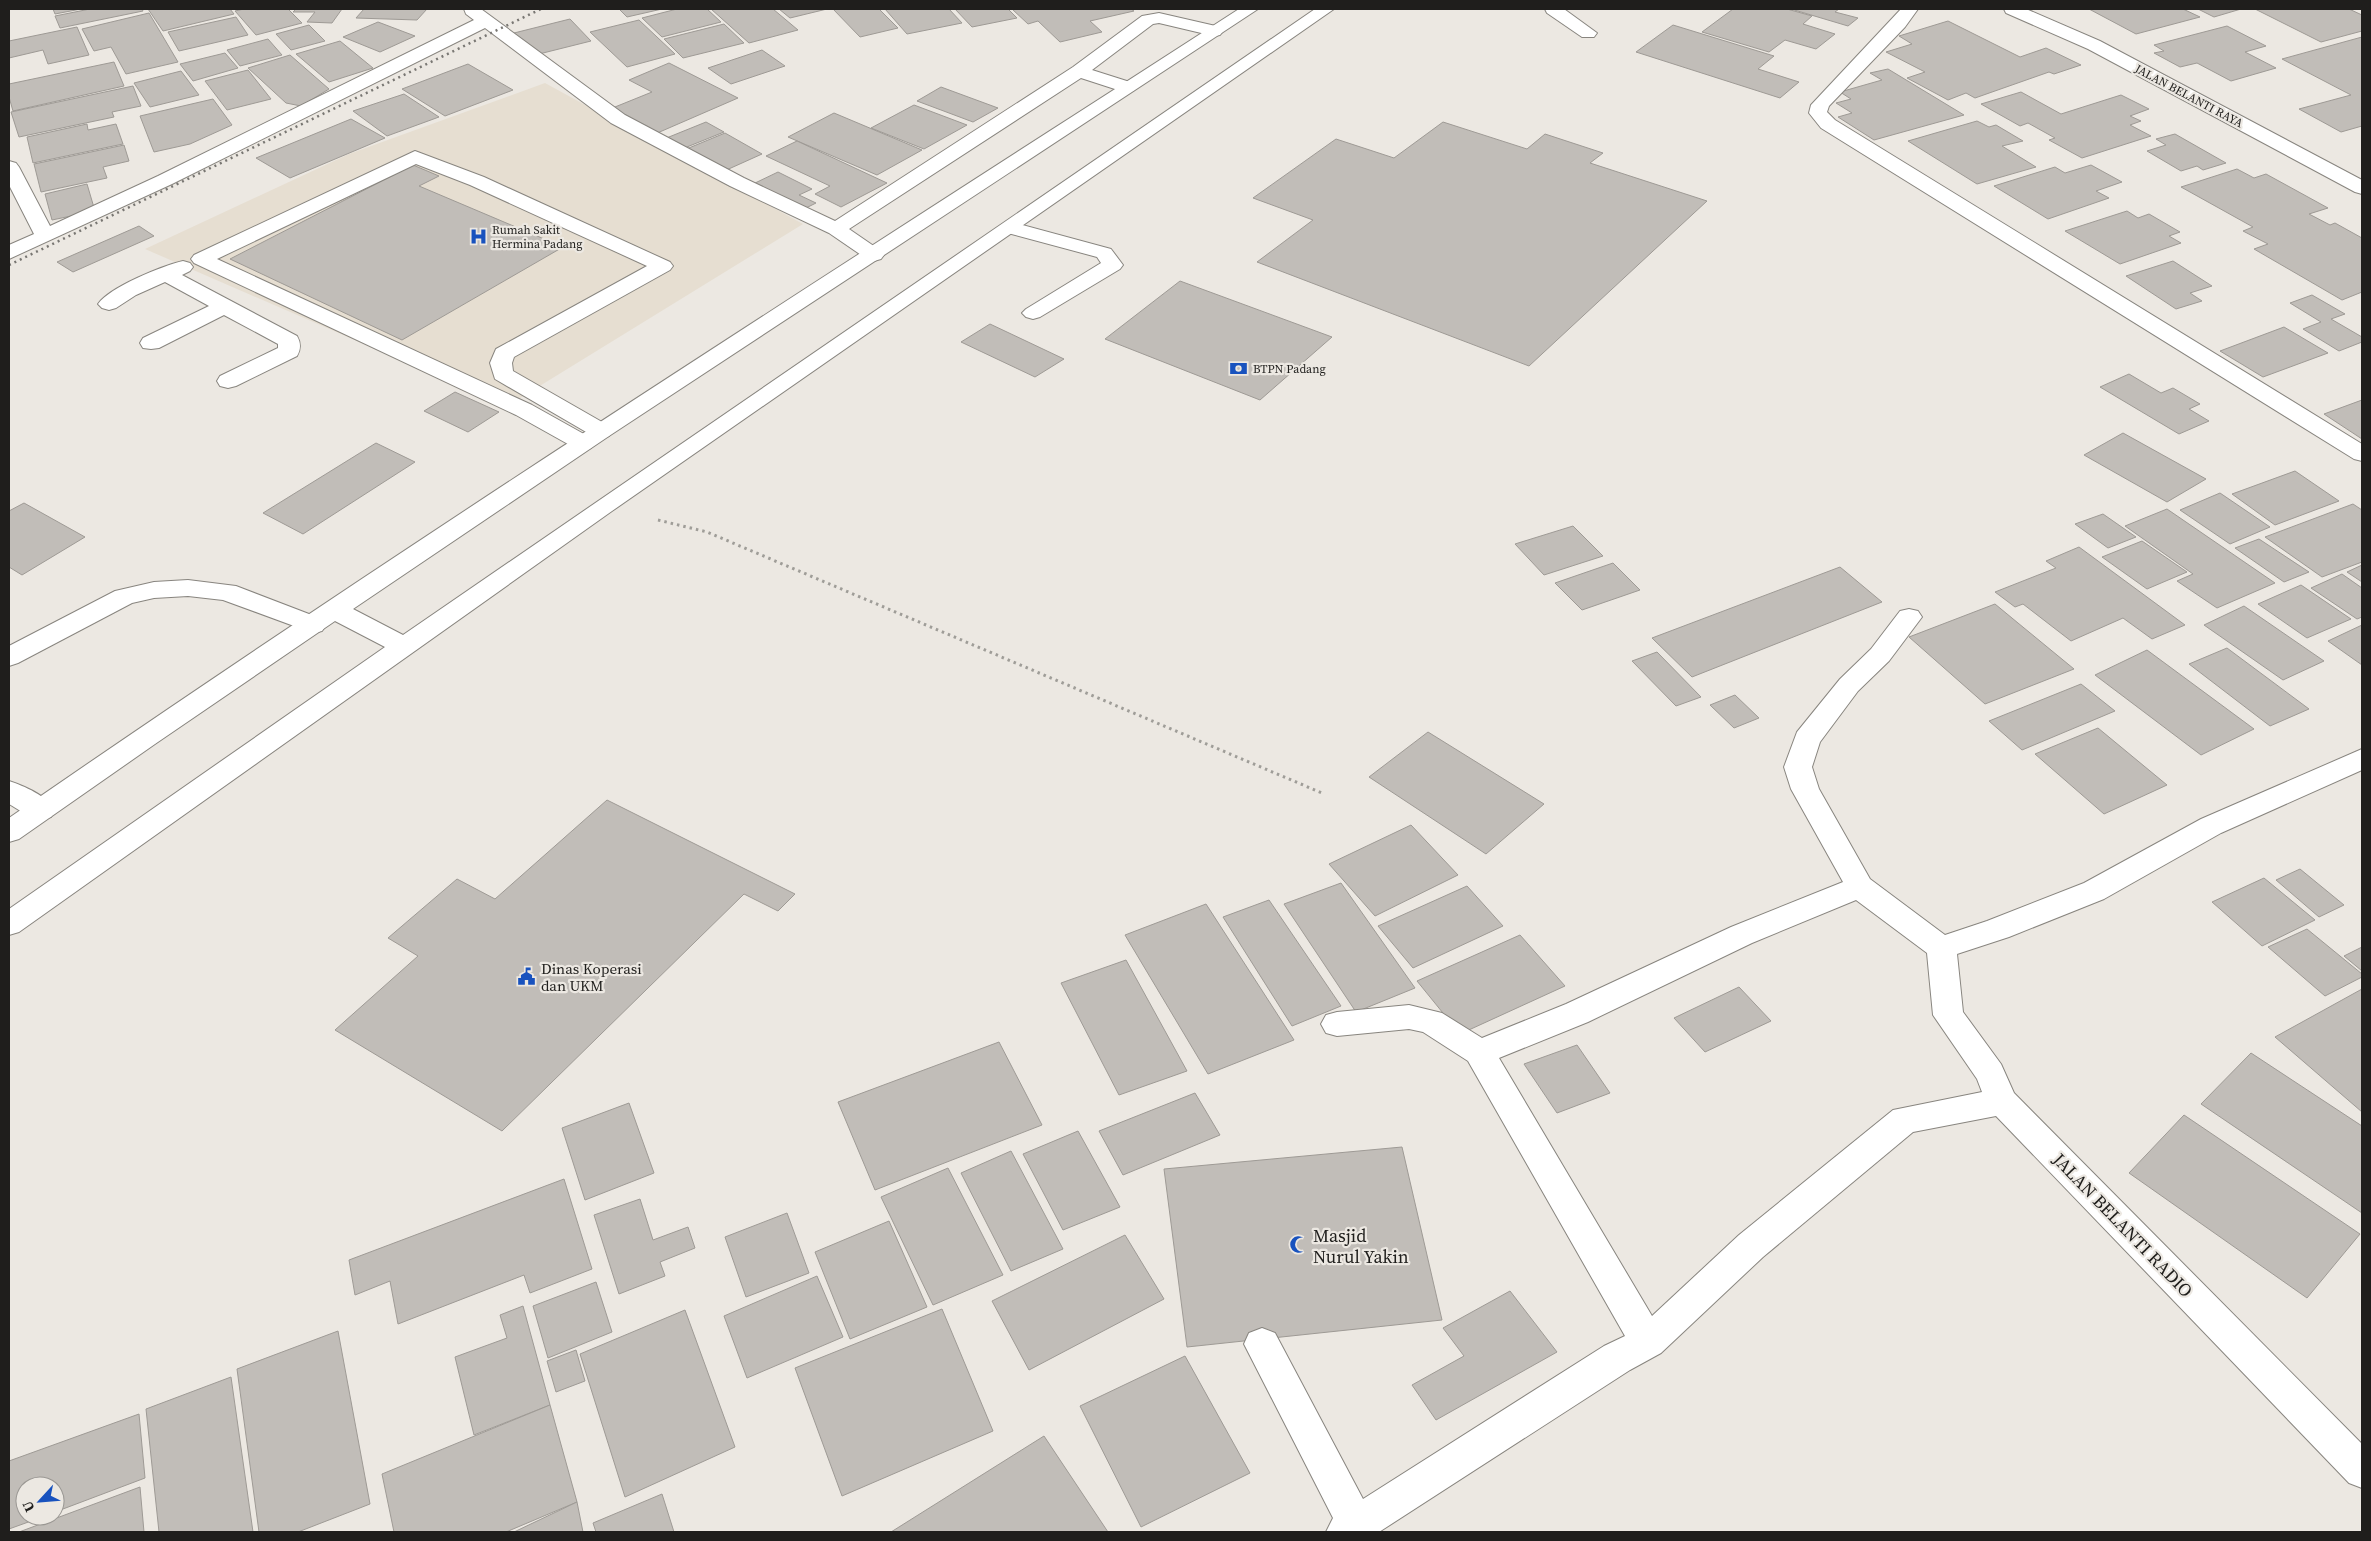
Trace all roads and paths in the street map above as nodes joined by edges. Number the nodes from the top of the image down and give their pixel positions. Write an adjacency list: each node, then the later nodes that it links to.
1 (471, 9): 7 (street)
2 (1250, 9): 8 (street)
3 (1326, 9): 14 (street)
4 (1553, 9): 9 (street)
5 (1910, 9): 27 (street)
6 (2012, 9): 13 (street, JALAN BELANTI RAYA)
7 (485, 21): 15 (street); 16 (street)
8 (1214, 31): 10 (street); 11 (street)
9 (1588, 33)
10 (1079, 71): 11 (street); 15 (street)
11 (1127, 87): 18 (street)
12 (9, 167): 16 (street)
13 (2362, 188)
14 (1011, 228): 23 (street); 28 (street)
15 (836, 229): 18 (street)
16 (45, 236): 17 (street)
17 (9, 253)
18 (874, 255): 26 (street)
19 (201, 259): 20 (street); 26 (street); 26 (street)
20 (167, 275): 21 (street); 22 (street)
21 (108, 304)
22 (225, 306): 24 (street); 25 (street)
23 (1033, 313)
24 (151, 343)
25 (228, 381)
26 (592, 437): 29 (street)
27 (2362, 454)
28 (604, 506): 32 (street); 36 (path)
29 (334, 610): 31 (street); 32 (street)
30 (1909, 617): 39 (street)
31 (313, 625): 33 (street); 37 (street)
32 (404, 646): 40 (street)
33 (9, 657)
34 (2362, 759): 41 (street)
35 (9, 791): 37 (street)
36 (1322, 793)
37 (41, 810): 38 (street)
38 (9, 832)
39 (1860, 887): 41 (street); 43 (street)
40 (9, 924)
41 (1942, 948): 44 (street, JALAN BELANTI RADIO)
42 (1337, 1024): 43 (street)
43 (1479, 1052): 45 (street)
44 (2002, 1101): 45 (street); 47 (street, JALAN BELANTI RADIO)
45 (1648, 1342): 48 (street)
46 (1262, 1344): 48 (street)
47 (2362, 1470)
48 (1353, 1530)

